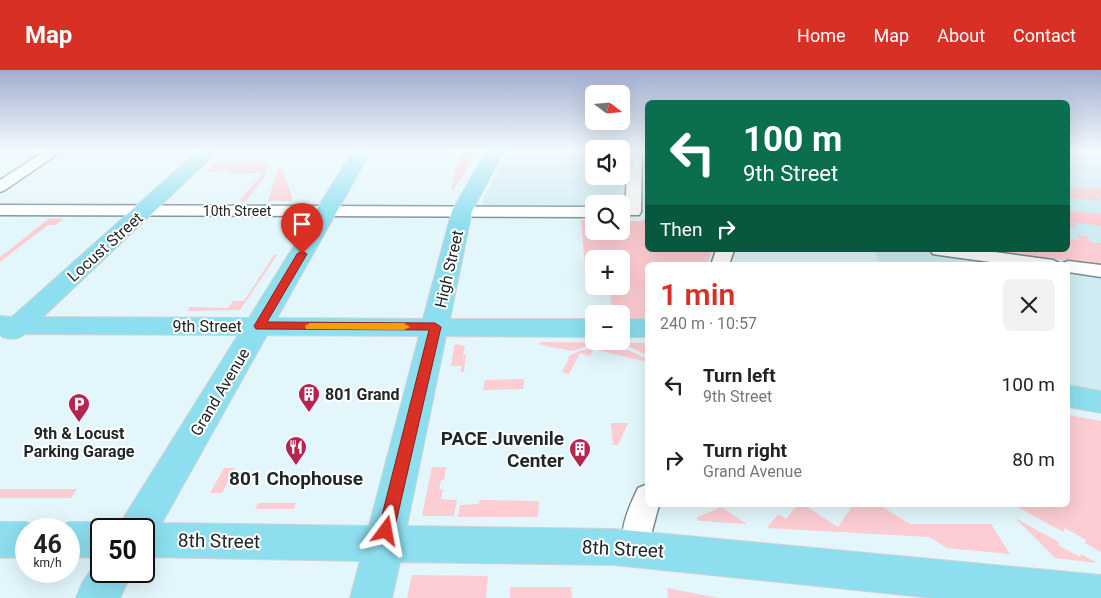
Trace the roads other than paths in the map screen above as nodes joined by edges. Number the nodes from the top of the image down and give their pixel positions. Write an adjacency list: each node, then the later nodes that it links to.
1 (17, 176): 6 (street)
2 (182, 176): 8 (main road, Locust Street)
3 (347, 176): 9 (main road, Grand Avenue)
4 (481, 176): 10 (main road, High Street)
5 (635, 176): 12 (street)
6 (0, 187)
7 (0, 210): 8 (street, 10th Street)
8 (145, 210): 9 (street, 10th Street); 23 (main road, Locust Street)
9 (326, 211): 10 (street, 10th Street); 18 (main road, Grand Avenue)
10 (462, 211): 11 (street, 10th Street); 19 (main road, High Street)
11 (585, 212)
12 (634, 213)
13 (948, 252): 14 (street)
14 (988, 261): 15 (street)
15 (1004, 262)
16 (1070, 267): 17 (street)
17 (1101, 271)
18 (260, 326): 19 (main road, 9th Street); 23 (main road, 9th Street); 27 (main road, Grand Avenue)
19 (435, 327): 20 (main road, 9th Street); 31 (main road, High Street)
20 (585, 328)
21 (630, 328): 22 (main road)
22 (645, 328)
23 (6, 330)
24 (1070, 396): 25 (main road)
25 (1101, 402)
26 (645, 506): 32 (street)
27 (145, 518)
28 (0, 540): 29 (main road)
29 (15, 540)
30 (155, 540): 31 (main road, 8th Street)
31 (384, 543): 32 (main road, 8th Street); 36 (main road, High Street)
32 (637, 548): 34 (main road, 8th Street)
33 (106, 583): 35 (main road)
34 (1101, 595)
35 (97, 598)
36 (371, 598)

